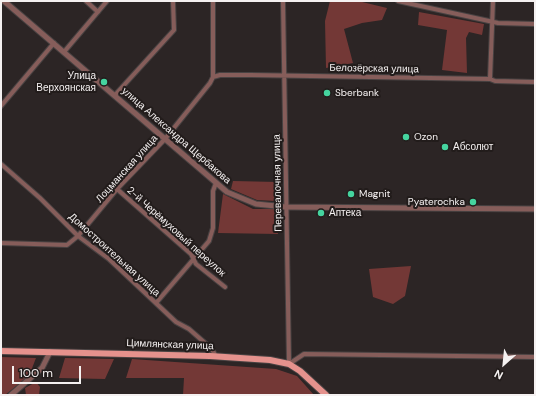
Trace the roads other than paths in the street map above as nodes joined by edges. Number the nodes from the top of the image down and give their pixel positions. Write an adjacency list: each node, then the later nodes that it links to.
1 (4, 1): 12 (street, улица Александра Щербакова)
2 (86, 1): 9 (street)
3 (107, 1): 9 (street)
4 (173, 1): 18 (street)
5 (213, 1): 14 (street)
6 (283, 1): 15 (street, Перевалочная улица)
7 (398, 1): 10 (street)
8 (493, 1): 10 (street)
9 (98, 12): 13 (street)
10 (492, 21): 11 (street); 16 (street)
11 (535, 24)
12 (54, 43): 13 (street, улица Александра Щербакова); 19 (street)
13 (64, 52): 18 (street, улица Александра Щербакова)
14 (213, 77): 15 (street, Белозёрская улица); 20 (street, Лоцманская улица)
15 (284, 77): 16 (street, Белозёрская улица); 24 (street, Перевалочная улица)
16 (490, 79): 17 (street, Белозёрская улица)
17 (535, 82)
18 (115, 95): 20 (street, улица Александра Щербакова)
19 (1, 106)
20 (165, 139): 22 (street, улица Александра Щербакова); 23 (street, Лоцманская улица)
21 (1, 164): 26 (street, Домостроительная улица)
22 (216, 183): 24 (street, улица Александра Щербакова); 28 (street)
23 (118, 189): 26 (street, Лоцманская улица); 28 (street, 2-й Черёмуховый переулок)
24 (286, 207): 25 (street, улица Александра Щербакова); 35 (street, Перевалочная улица)
25 (535, 209)
26 (78, 236): 27 (street); 30 (street, Домостроительная улица)
27 (1, 243)
28 (193, 258): 29 (street, 2-й Черёмуховый переулок); 30 (street)
29 (225, 287)
30 (156, 303): 33 (street, Домостроительная улица)
31 (1, 351): 32 (main road, Цимлянская улица)
32 (50, 352): 33 (main road, Цимлянская улица); 36 (street)
33 (216, 357): 35 (main road, Цимлянская улица)
34 (535, 357): 35 (street)
35 (289, 364): 37 (main road, Цимлянская улица)
36 (11, 395)
37 (326, 395)

